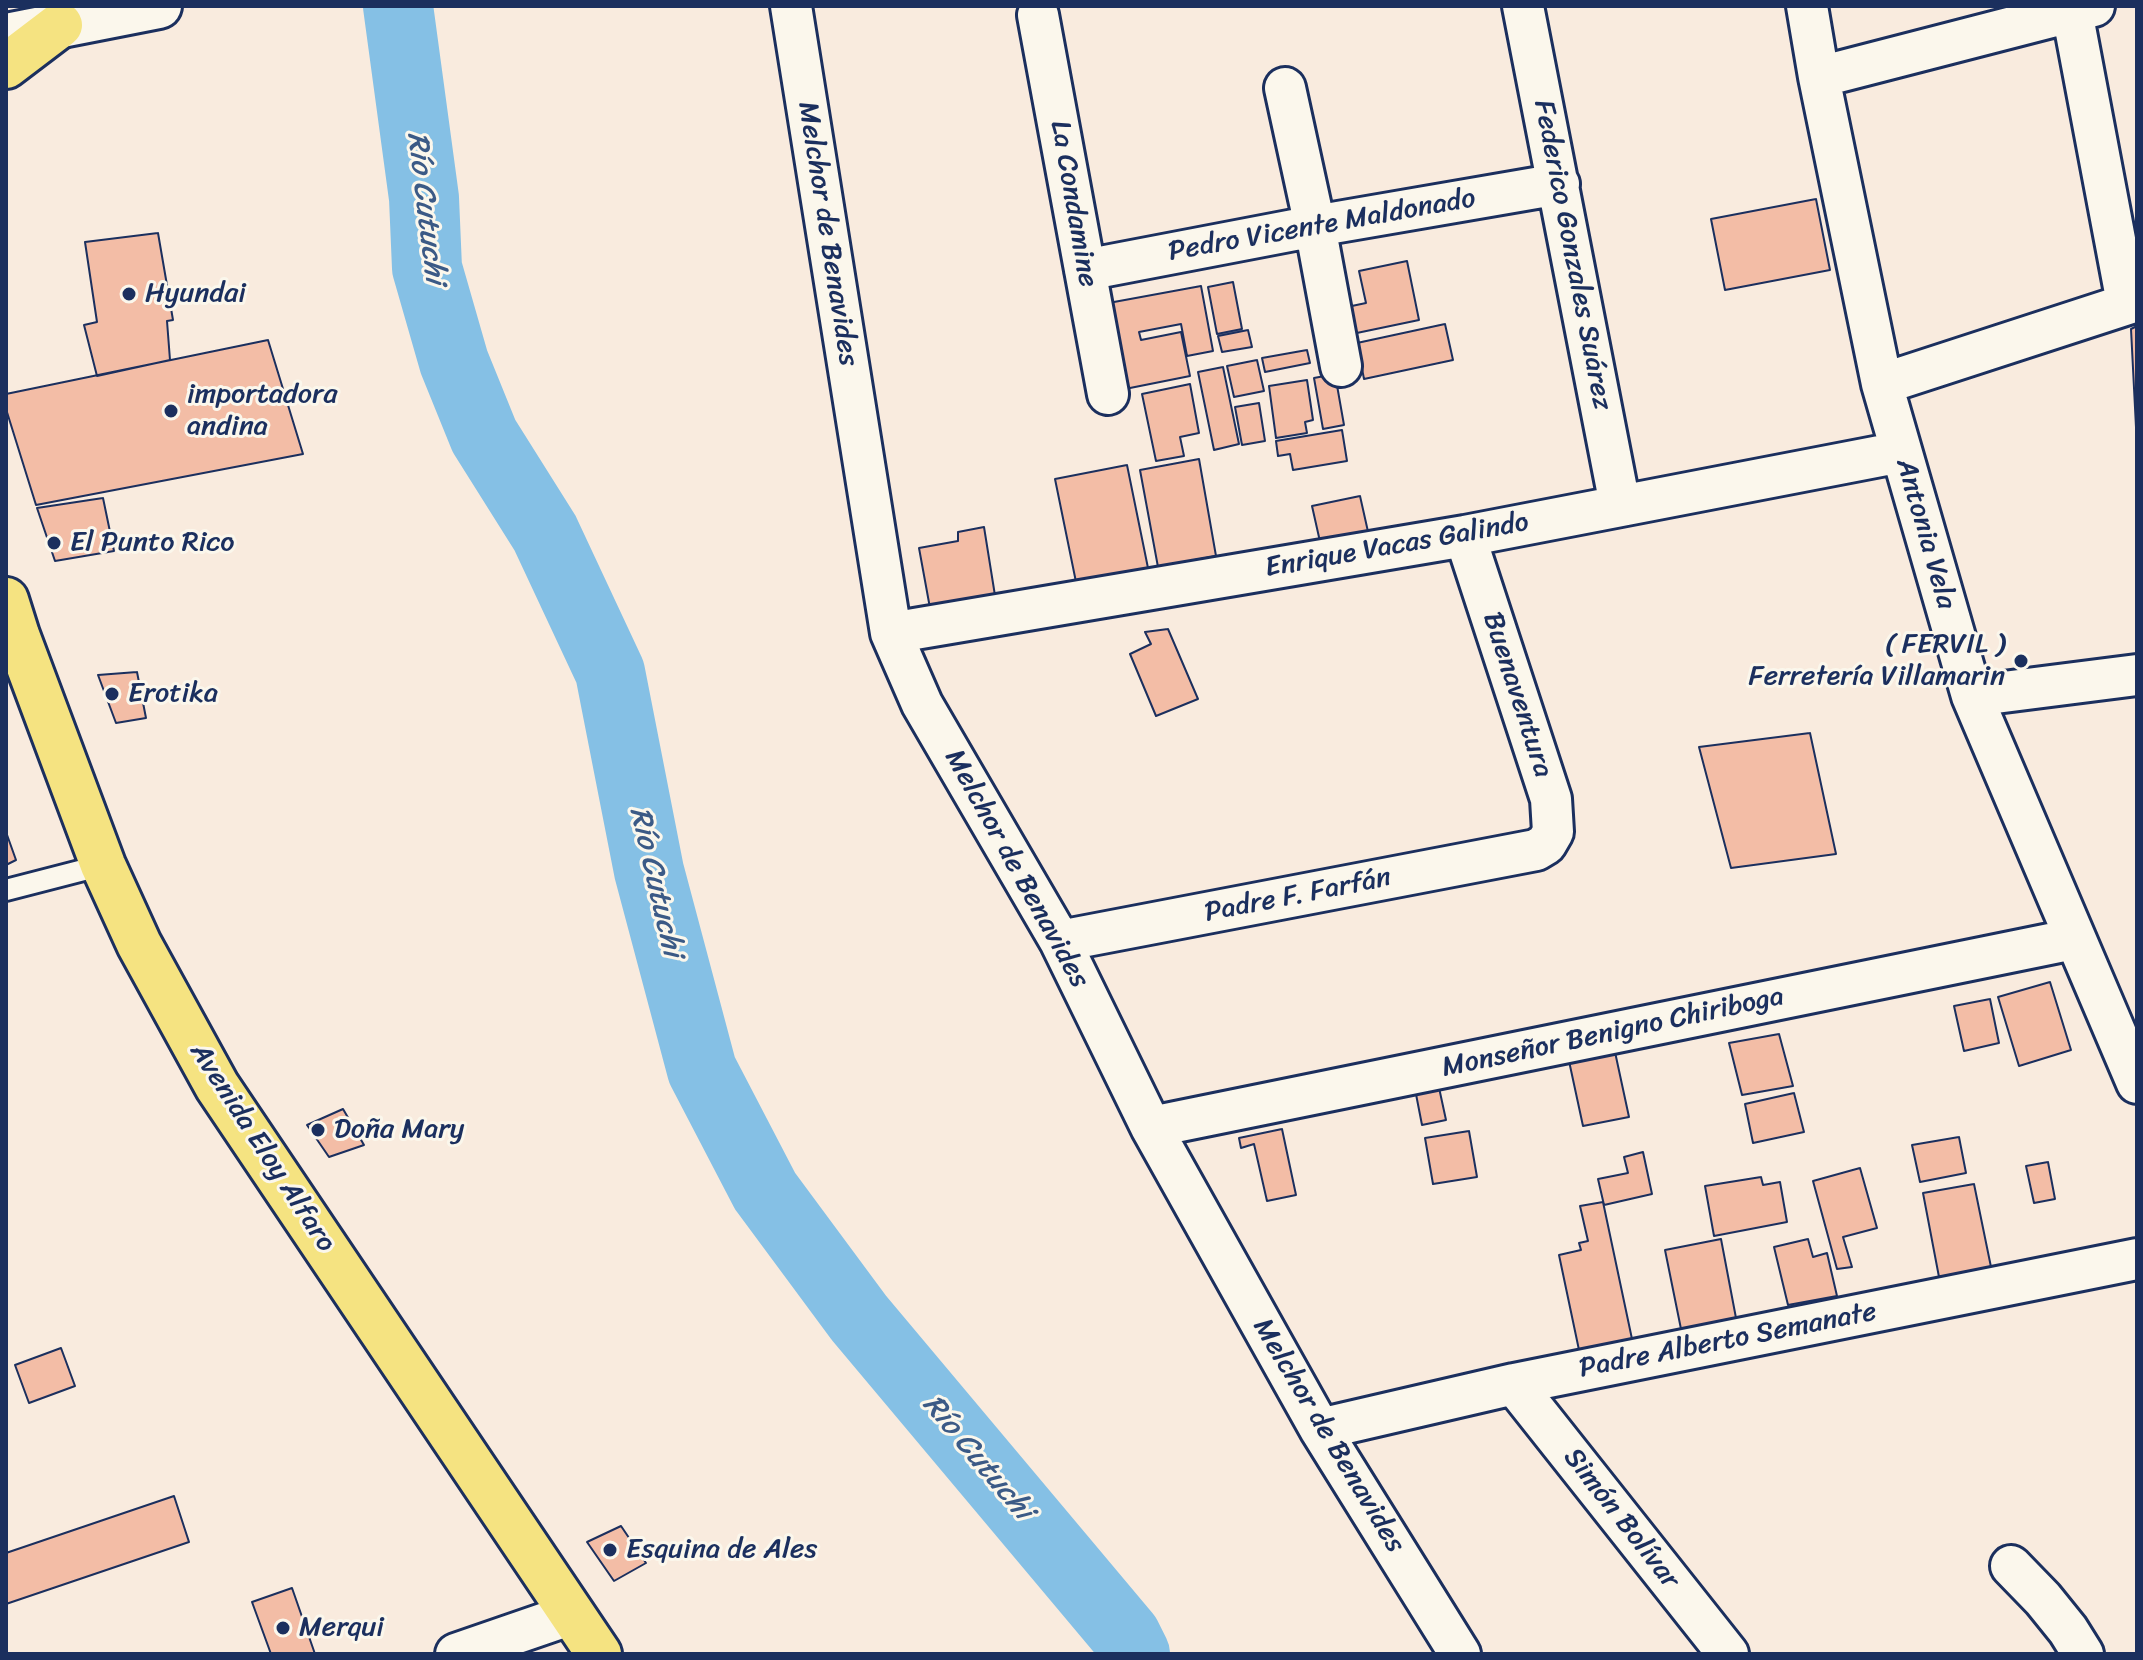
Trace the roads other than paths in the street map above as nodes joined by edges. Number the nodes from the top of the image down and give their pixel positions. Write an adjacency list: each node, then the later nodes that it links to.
1 (159, 6): 7 (main road)
2 (791, 6): 23 (street, Melchor de Benavides)
3 (1523, 6): 12 (street, Federico Gonzales Suárez)
4 (1807, 6): 10 (street, Antonia Vela)
5 (2079, 8): 10 (street); 15 (street)
6 (1038, 15): 14 (street, La Condamine)
7 (60, 25): 8 (main road); 9 (main road)
8 (6, 36)
9 (6, 66)
10 (1819, 77): 17 (street, Antonia Vela)
11 (1285, 88): 13 (street)
12 (1559, 184): 13 (street, Pedro Vicente Maldonado); 20 (street, Federico Gonzales Suárez)
13 (1315, 226): 14 (street, Pedro Vicente Maldonado); 16 (street)
14 (1085, 270): 18 (street, La Condamine)
15 (2132, 302): 17 (street)
16 (1341, 366)
17 (1882, 384): 19 (street, Antonia Vela)
18 (1108, 394)
19 (1901, 452): 20 (street, Enrique Vacas Galindo); 25 (street, Antonia Vela)
20 (1620, 505): 21 (street, Enrique Vacas Galindo)
21 (1465, 536): 23 (street, Enrique Vacas Galindo); 26 (street, Buenaventura)
22 (10, 625): 27 (main road, Avenida Eloy Alfaro)
23 (891, 633): 30 (street, Melchor de Benavides)
24 (2137, 675): 25 (street)
25 (1972, 696): 29 (street, Antonia Vela)
26 (1536, 850): 30 (street, Padre F. Farfán)
27 (103, 865): 28 (lane); 37 (main road, Avenida Eloy Alfaro)
28 (6, 890)
29 (2074, 939): 31 (street, Antonia Vela); 32 (street, Monseñor Benigno Chiriboga)
30 (1060, 941): 32 (street, Melchor de Benavides)
31 (2137, 1083)
32 (1151, 1127): 35 (street, Melchor de Benavides)
33 (2137, 1259): 34 (street, Padre Alberto Semanate)
34 (1514, 1384): 35 (street, Padre Alberto Semanate); 41 (street, Simón Bolívar)
35 (1320, 1429): 40 (street, Melchor de Benavides)
36 (2011, 1566): 42 (street)
37 (572, 1614): 38 (street); 39 (main road, Avenida Eloy Alfaro)
38 (456, 1654)
39 (599, 1654)
40 (1460, 1654)
41 (1728, 1654)
42 (2083, 1654)

